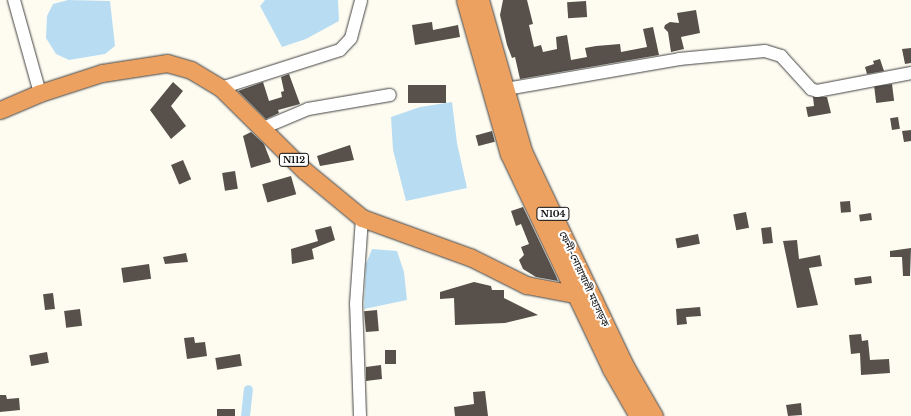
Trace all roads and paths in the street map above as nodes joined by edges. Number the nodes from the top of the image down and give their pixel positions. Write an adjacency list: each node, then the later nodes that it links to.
1 (14, 0): 8 (street)
2 (360, 0): 6 (street)
3 (465, 0): 13 (highway, ফেনী-নোয়াখালী মহাসড়ক / N104)
4 (480, 0): 7 (highway, ফেনী-নোয়াখালী মহাসড়ক / N104)
5 (911, 73): 7 (street)
6 (221, 88): 8 (highway, N112); 11 (highway, N112)
7 (506, 89): 14 (highway, ফেনী-নোয়াখালী মহাসড়ক / N104)
8 (40, 93): 10 (highway, N112)
9 (390, 95): 11 (street)
10 (0, 110)
11 (263, 128): 12 (highway, N112)
12 (362, 218): 13 (highway, N112); 15 (street)
13 (575, 294): 14 (highway, N112); 16 (highway, ফেনী-নোয়াখালী মহাসড়ক / N104)
14 (594, 300): 17 (highway, ফেনী-নোয়াখালী মহাসড়ক / N104)
15 (360, 416)
16 (638, 416)
17 (654, 416)

